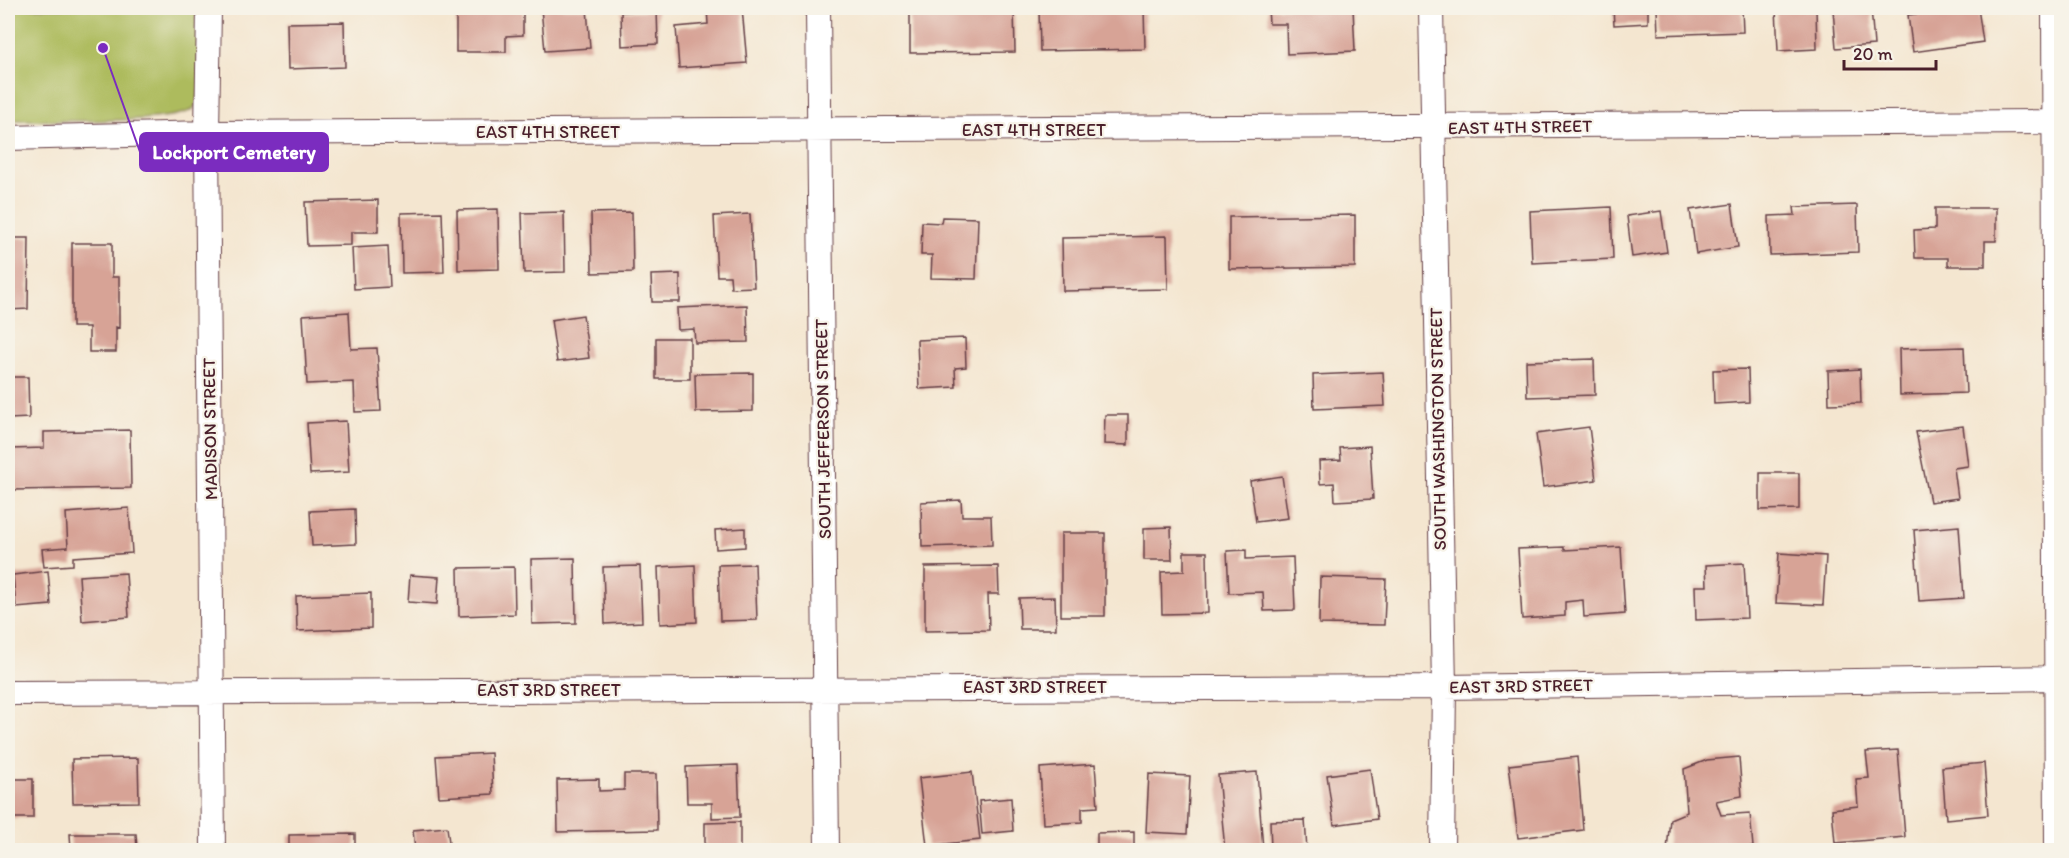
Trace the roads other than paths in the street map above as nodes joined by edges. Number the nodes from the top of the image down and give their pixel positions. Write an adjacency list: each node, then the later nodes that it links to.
1 (209, 8): 8 (street, MADISON STREET)
2 (818, 8): 7 (street, SOUTH JEFFERSON STREET)
3 (1431, 8): 6 (street, SOUTH WASHINGTON STREET)
4 (2055, 8): 5 (street)
5 (2058, 122): 6 (street, EAST 4TH STREET); 10 (street)
6 (1432, 128): 7 (street, EAST 4TH STREET); 11 (street, SOUTH WASHINGTON STREET)
7 (820, 131): 8 (street, EAST 4TH STREET); 12 (street, SOUTH JEFFERSON STREET)
8 (207, 133): 9 (street, EAST 4TH STREET); 14 (street, MADISON STREET)
9 (8, 138)
10 (2059, 678): 11 (street, EAST 3RD STREET); 18 (street)
11 (1444, 687): 12 (street, EAST 3RD STREET); 17 (street, SOUTH WASHINGTON STREET)
12 (826, 688): 14 (street, EAST 3RD STREET); 16 (street, SOUTH JEFFERSON STREET)
13 (8, 693): 14 (street, EAST 3RD STREET)
14 (212, 693): 15 (street, MADISON STREET)
15 (213, 850)
16 (827, 850)
17 (1442, 850)
18 (2057, 850)

